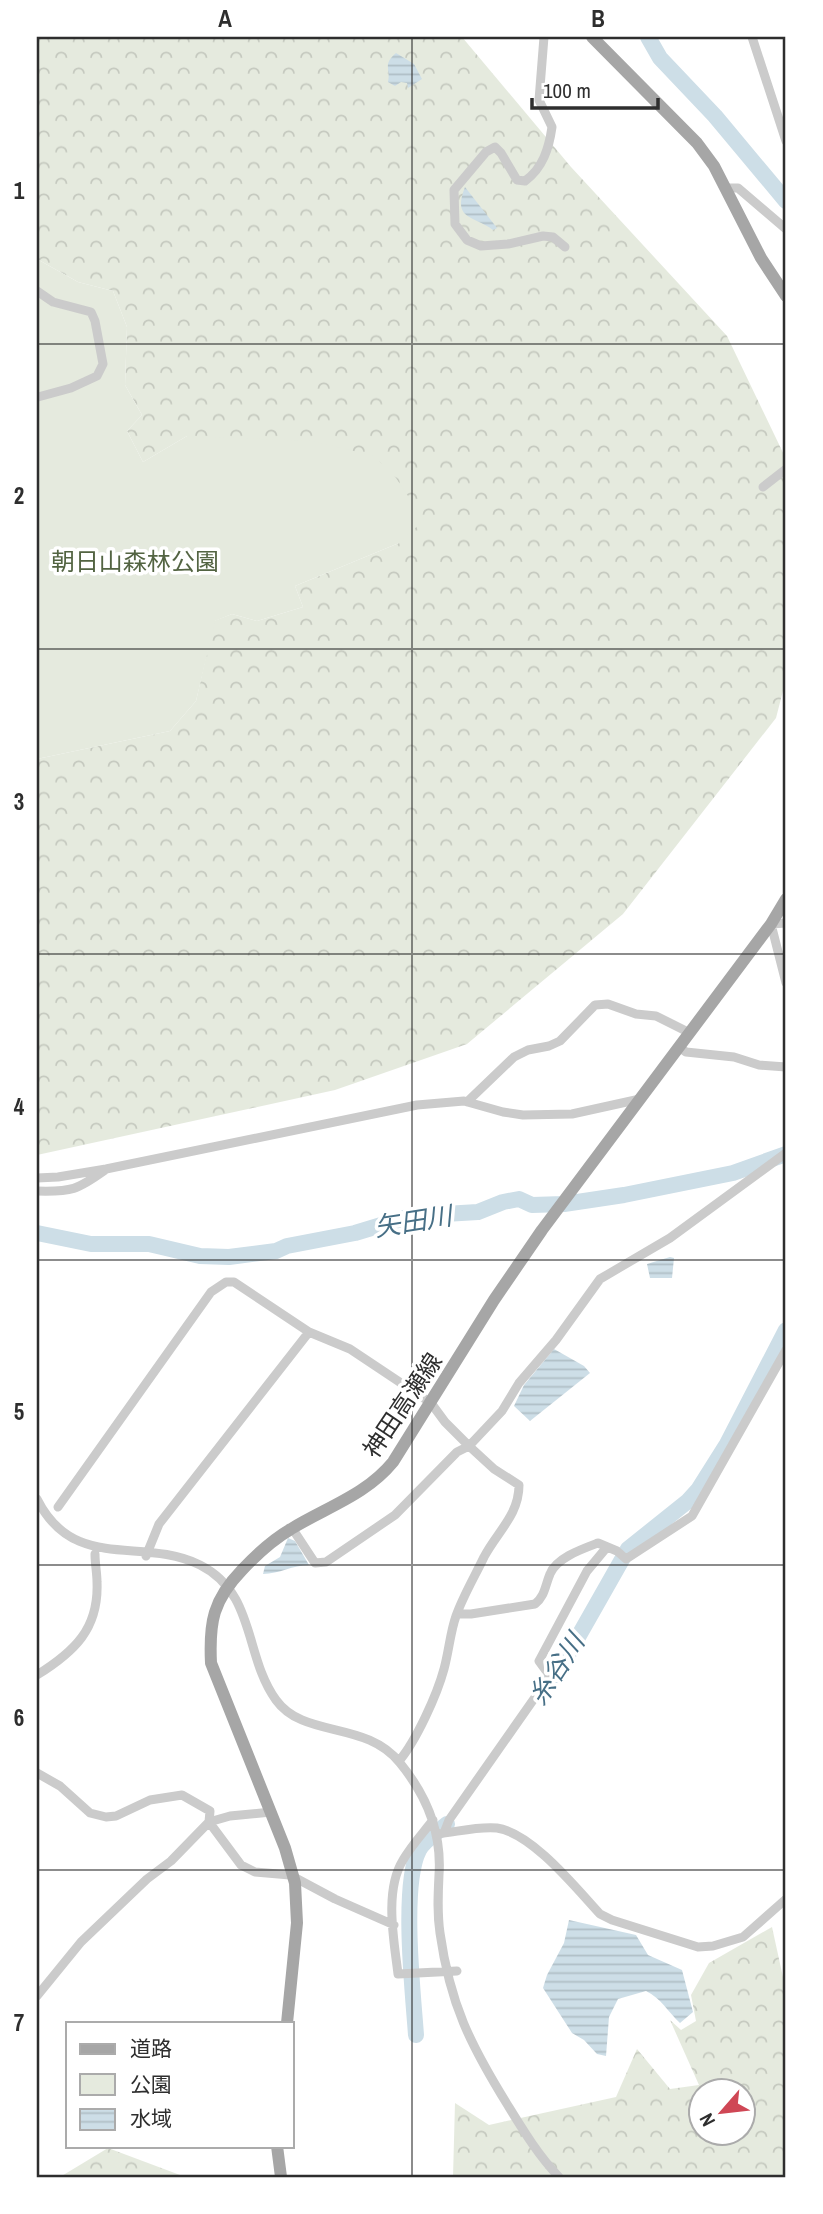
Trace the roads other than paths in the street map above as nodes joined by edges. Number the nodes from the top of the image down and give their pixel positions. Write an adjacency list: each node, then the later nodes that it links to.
1 (544, 37): 9 (street)
2 (592, 37): 5 (main road)
3 (607, 37): 5 (main road)
4 (752, 37): 6 (street)
5 (613, 57): 7 (main road)
6 (786, 141)
7 (725, 188): 8 (street); 11 (main road)
8 (786, 229)
9 (565, 247)
10 (37, 291): 12 (street)
11 (786, 296)
12 (38, 397)
13 (786, 469): 14 (street)
14 (763, 487)
15 (786, 899): 17 (main road, 神田高瀬線)
16 (786, 923): 17 (street)
17 (771, 924): 18 (street); 19 (main road, 神田高瀬線)
18 (786, 983)
19 (690, 1033): 20 (main road, 神田高瀬線); 23 (street)
20 (679, 1047): 21 (street); 22 (main road, 神田高瀬線)
21 (786, 1067)
22 (641, 1099): 23 (street); 30 (main road, 神田高瀬線)
23 (467, 1102): 25 (street)
24 (786, 1153): 31 (street)
25 (106, 1169): 26 (street); 27 (street)
26 (37, 1178)
27 (37, 1191)
28 (309, 1332): 30 (street); 33 (street); 37 (street)
29 (786, 1350): 35 (street)
30 (431, 1403): 31 (street); 34 (main road, 神田高瀬線)
31 (470, 1446): 34 (street); 39 (street)
32 (37, 1499): 37 (street)
33 (58, 1507)
34 (292, 1528): 38 (main road, 神田高瀬線)
35 (607, 1547): 39 (street); 46 (street)
36 (96, 1554): 40 (street)
37 (146, 1555): 38 (street)
38 (226, 1587): 41 (street); 43 (main road, 神田高瀬線)
39 (457, 1614): 41 (street)
40 (37, 1675)
41 (399, 1762): 44 (street)
42 (37, 1773): 45 (street)
43 (271, 1812): 45 (street); 47 (main road, 神田高瀬線)
44 (433, 1820): 46 (street); 49 (street)
45 (209, 1822): 47 (street); 51 (street)
46 (441, 1833): 48 (street); 50 (street)
47 (293, 1876): 49 (street); 52 (main road, 神田高瀬線)
48 (786, 1899)
49 (394, 1925): 50 (street)
50 (452, 1971): 55 (street)
51 (37, 1996)
52 (287, 2022)
53 (277, 2148): 54 (main road)
54 (281, 2177)
55 (559, 2177)

